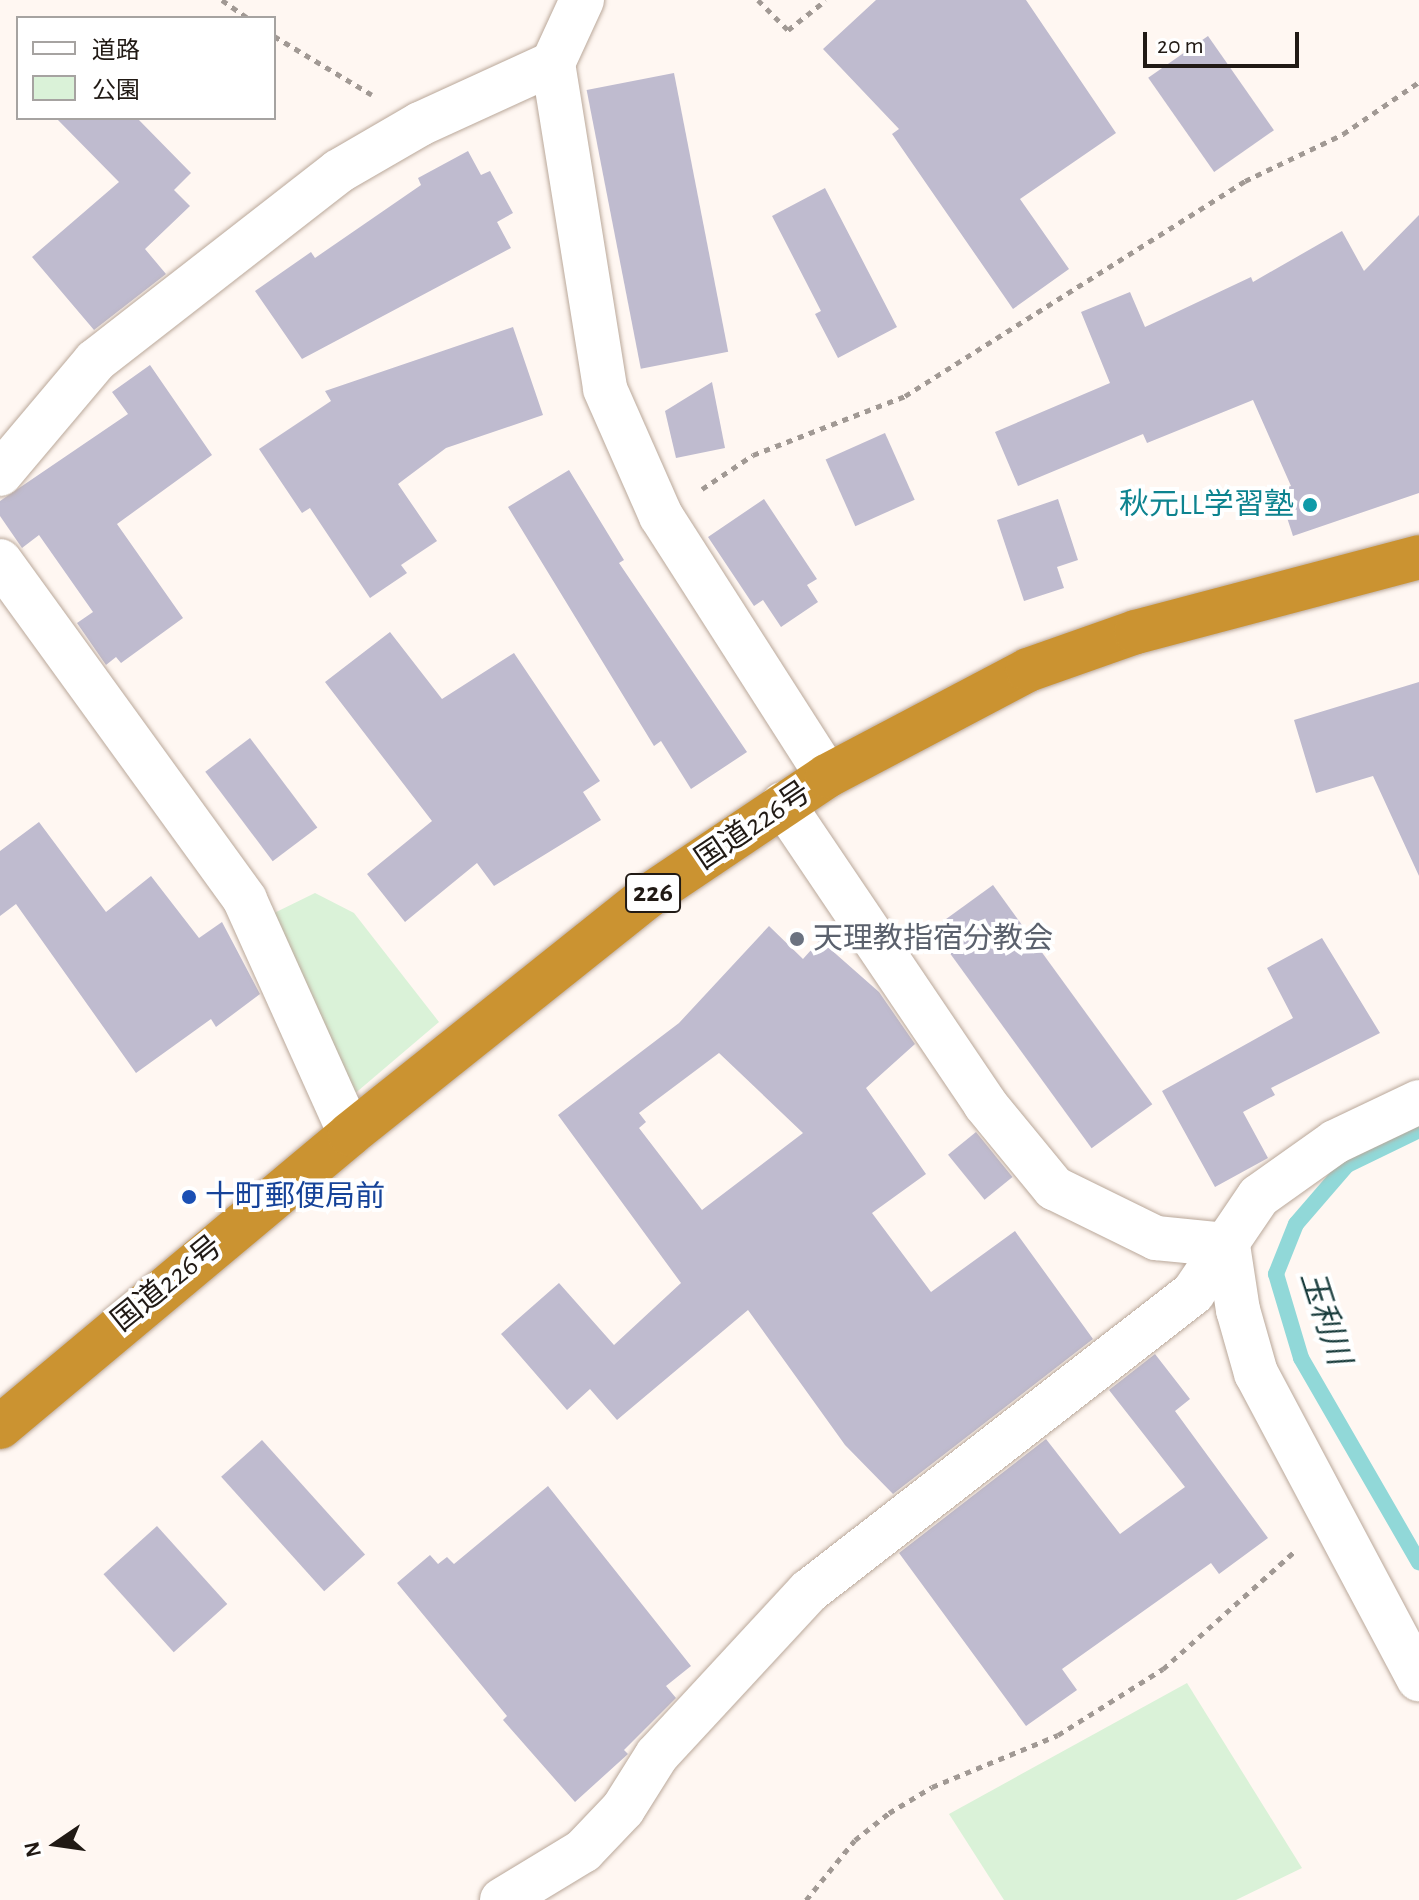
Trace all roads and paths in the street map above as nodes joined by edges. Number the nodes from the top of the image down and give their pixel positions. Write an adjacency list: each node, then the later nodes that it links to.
1 (222, 0): 5 (path)
2 (582, 0): 7 (street)
3 (758, 0): 4 (path)
4 (826, 0)
5 (245, 16)
6 (276, 37): 9 (path)
7 (553, 63): 9 (street); 11 (street)
8 (1419, 82): 11 (path)
9 (420, 124): 10 (street)
10 (0, 474)
11 (661, 516): 14 (street)
12 (1419, 557): 14 (highway, 国道226号 / 226)
13 (0, 561): 17 (street)
14 (827, 776): 15 (highway, 国道226号 / 226)
15 (783, 804): 17 (highway, 国道226号 / 226); 18 (street)
16 (1419, 1102): 18 (street)
17 (350, 1134): 19 (highway, 国道226号 / 226)
18 (1228, 1245): 20 (street); 22 (street)
19 (0, 1427)
20 (1333, 1518): 21 (street); 23 (path)
21 (1419, 1679)
22 (502, 1900)
23 (806, 1900)

